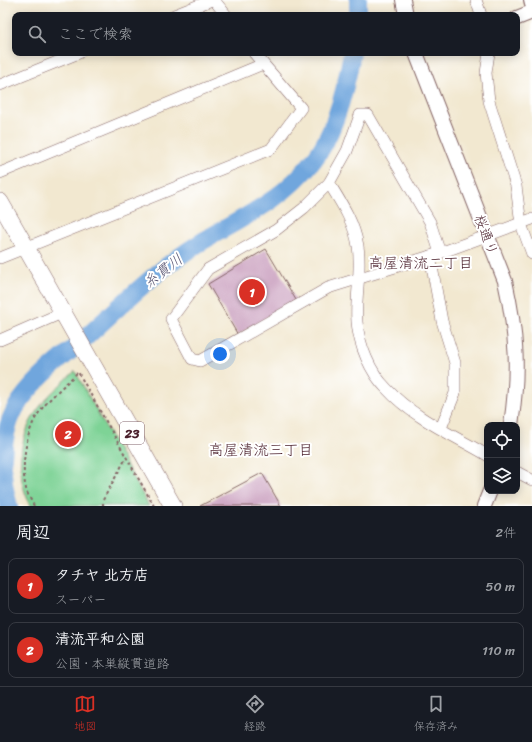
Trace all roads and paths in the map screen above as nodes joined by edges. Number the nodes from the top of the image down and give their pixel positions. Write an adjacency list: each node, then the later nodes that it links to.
1 (213, 0): 6 (street); 7 (street)
2 (402, 0): 8 (street)
3 (476, 0): 9 (street)
4 (530, 0): 5 (street)
5 (532, 4)
6 (182, 12)
7 (223, 12)
8 (405, 12)
9 (480, 12)
10 (532, 12): 11 (street)
11 (520, 17)
12 (72, 56): 17 (street)
13 (256, 56): 16 (street)
14 (419, 56): 24 (street, 桜通り)
15 (489, 56): 23 (street)
16 (263, 64): 18 (street); 25 (street)
17 (0, 85)
18 (0, 173)
19 (329, 183): 27 (street); 29 (street); 29 (street)
20 (0, 202): 25 (main road, 23)
21 (532, 219): 23 (street)
22 (0, 220): 25 (main road, 23)
23 (521, 224): 24 (street); 26 (street)
24 (487, 236): 27 (street); 33 (street, 桜通り)
25 (22, 249): 28 (street); 30 (main road, 23)
26 (532, 254)
27 (435, 255): 29 (street); 34 (street)
28 (0, 258)
29 (359, 279): 34 (street)
30 (62, 318): 31 (street); 32 (main road, 23)
31 (0, 340)
32 (86, 363): 43 (main road, 23); 44 (main road, 23)
33 (511, 422)
34 (441, 428): 35 (street)
35 (484, 453)
36 (126, 458): 40 (path); 41 (path); 42 (path)
37 (520, 474): 38 (street)
38 (532, 480)
39 (489, 494): 45 (street)
40 (34, 506)
41 (103, 506)
42 (154, 506)
43 (162, 506)
44 (173, 506)
45 (484, 506)

